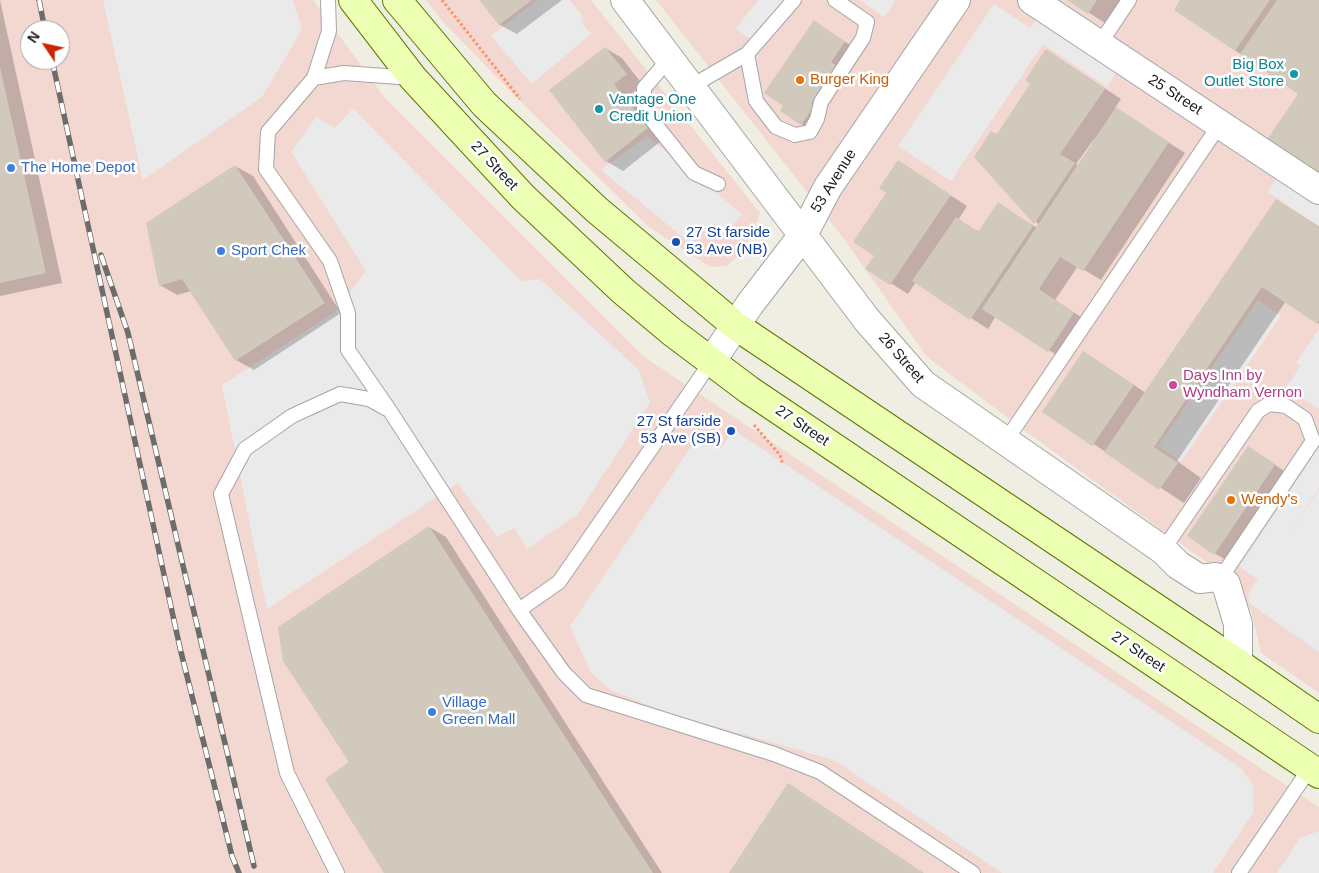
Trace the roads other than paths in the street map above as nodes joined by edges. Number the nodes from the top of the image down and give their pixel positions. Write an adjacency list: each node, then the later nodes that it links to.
1 (328, 0): 13 (lane)
2 (353, 0): 14 (main road, 27 Street)
3 (396, 0): 20 (main road)
4 (625, 0): 12 (street, 26 Street)
5 (794, 0): 11 (lane)
6 (835, 0): 11 (lane)
7 (956, 0): 19 (street, 53 Avenue)
8 (1032, 0): 10 (street, 25 Street)
9 (1129, 0): 10 (lane)
10 (1098, 45): 16 (street, 25 Street)
11 (747, 54): 15 (lane)
12 (669, 59): 15 (street, 26 Street); 17 (lane)
13 (314, 78): 14 (lane); 22 (lane)
14 (413, 78): 21 (main road, 27 Street)
15 (690, 87): 19 (street, 26 Street)
16 (1220, 124): 18 (street, 25 Street); 23 (lane)
17 (718, 184)
18 (1319, 190)
19 (803, 235): 20 (street, 53 Avenue); 23 (street, 26 Street)
20 (736, 326): 21 (street, 53 Avenue); 27 (main road)
21 (711, 362): 26 (lane); 29 (main road, 27 Street)
22 (390, 411): 26 (lane); 30 (lane)
23 (1005, 442): 24 (street, 26 Street)
24 (1163, 550): 25 (street, 26 Street); 25 (lane)
25 (1220, 579): 27 (street)
26 (519, 610): 31 (lane)
27 (1238, 662): 28 (main road)
28 (1319, 719)
29 (1316, 765): 32 (lane)
30 (337, 873)
31 (974, 873)
32 (1239, 873)

